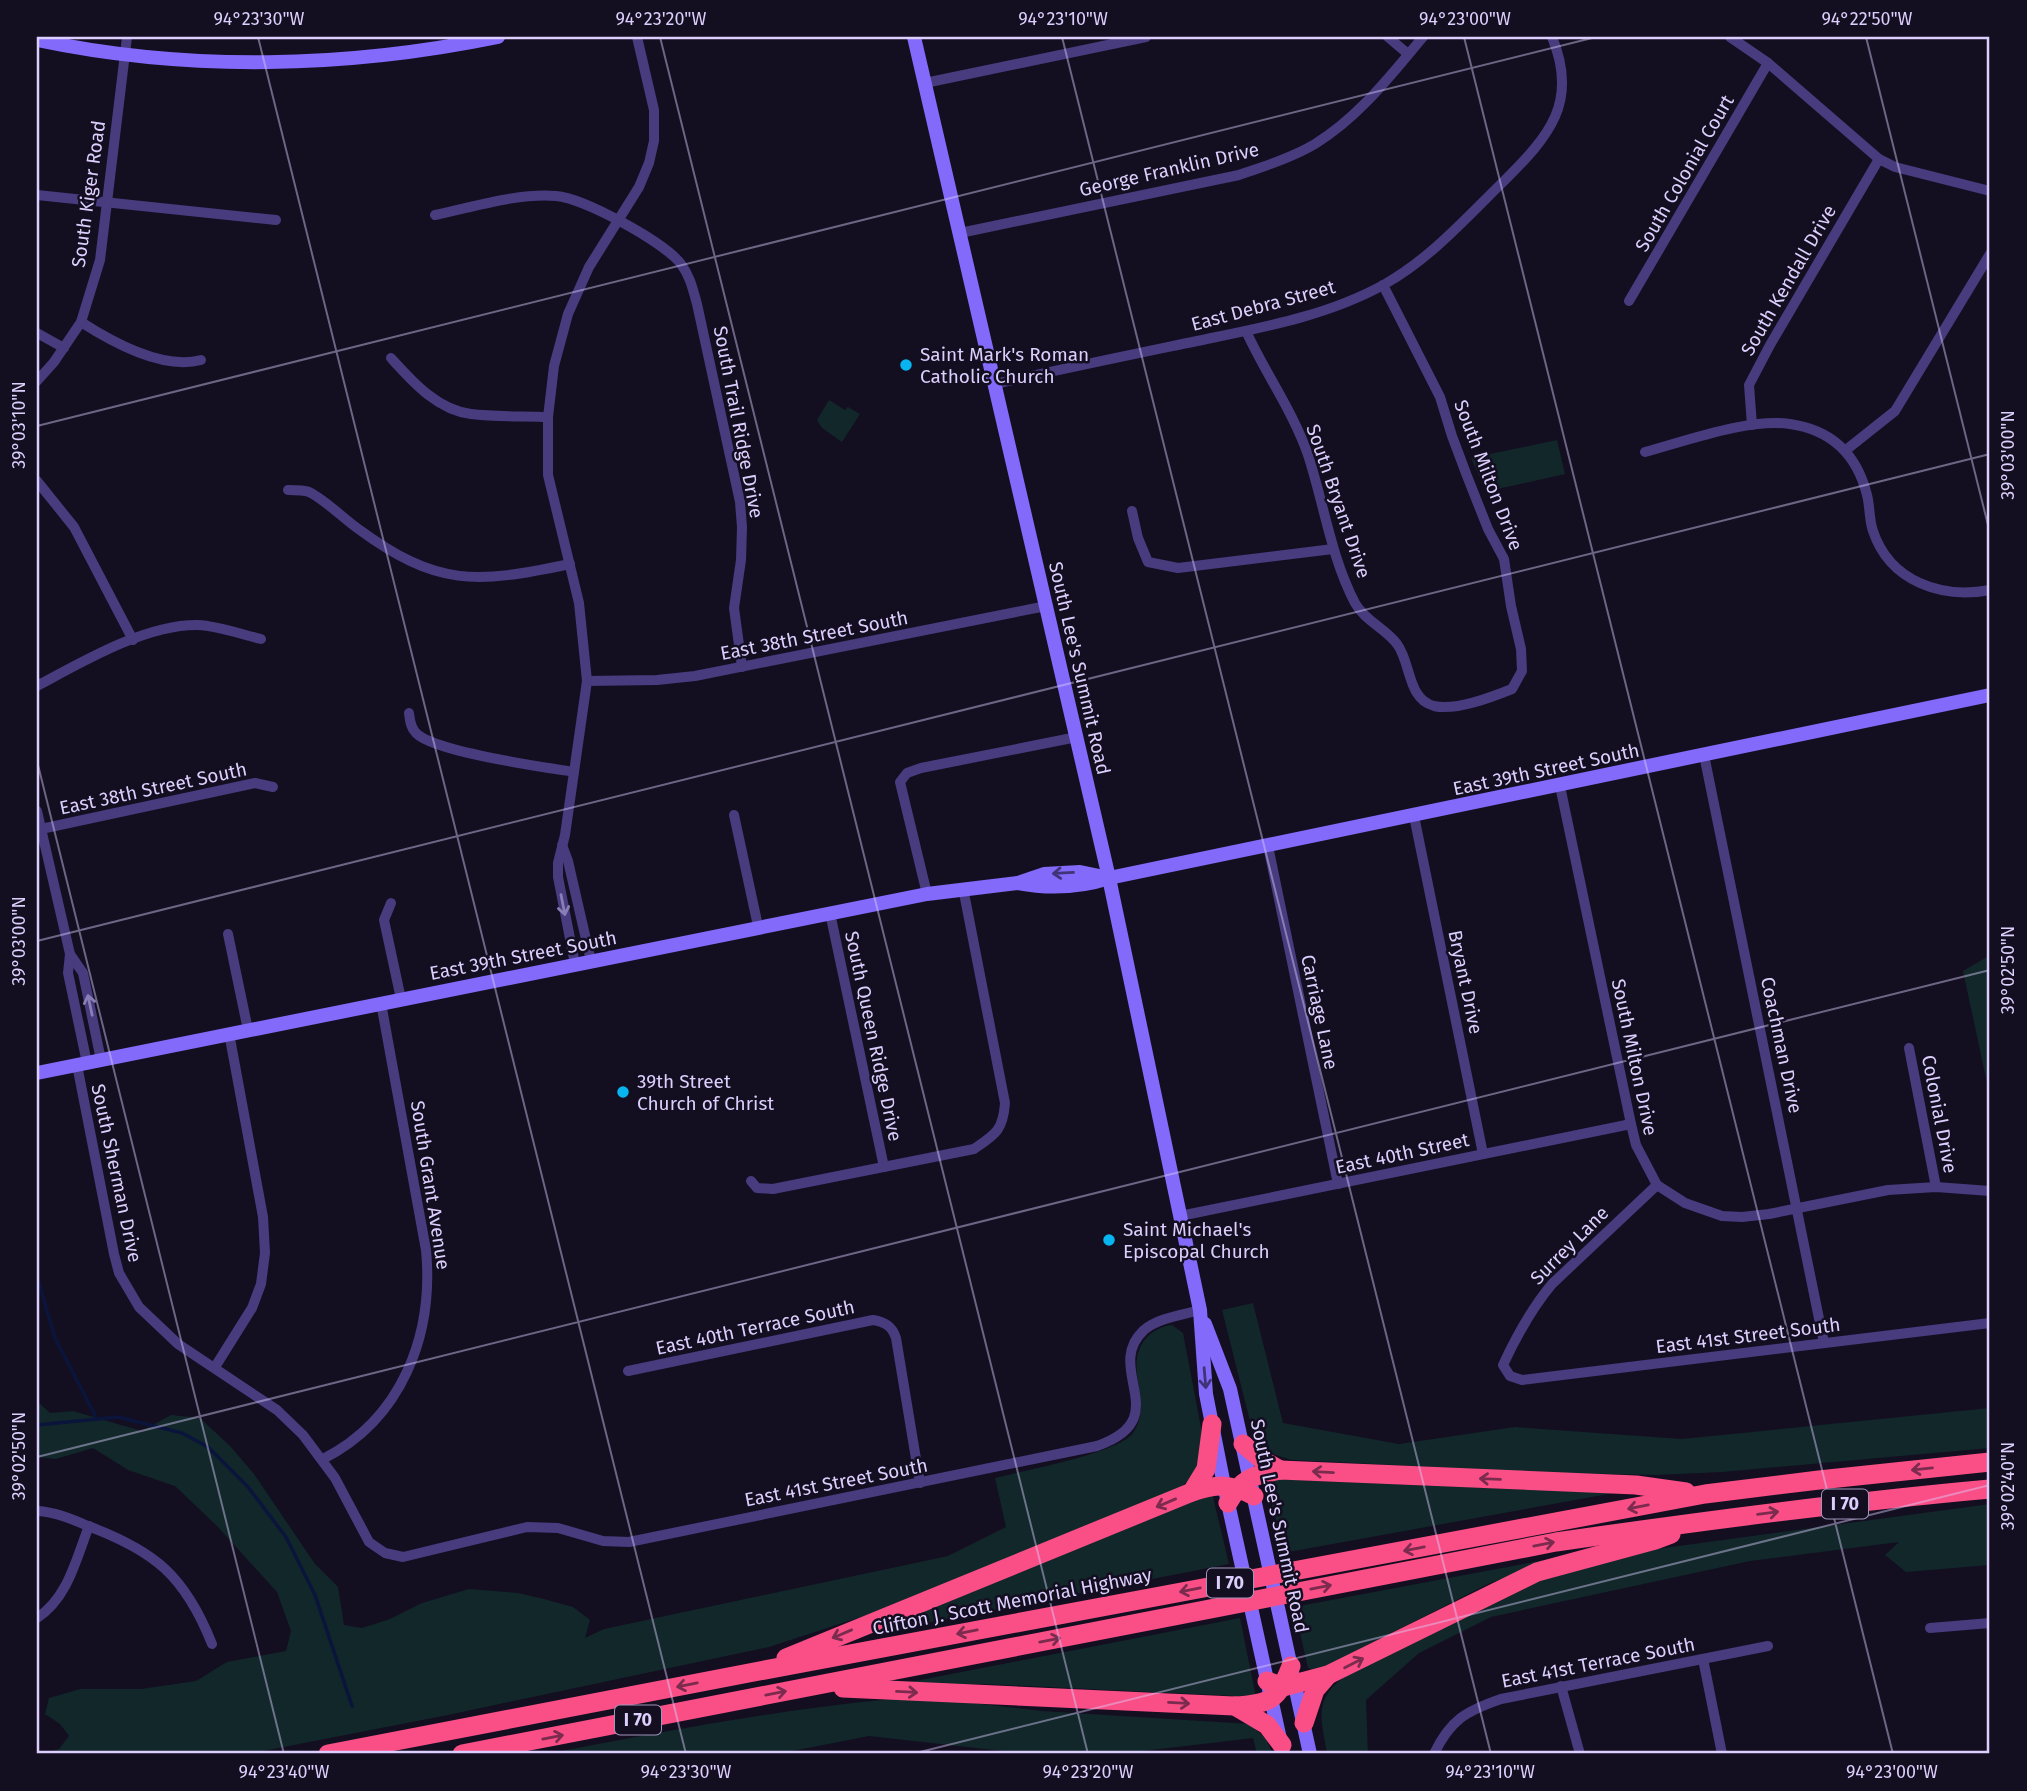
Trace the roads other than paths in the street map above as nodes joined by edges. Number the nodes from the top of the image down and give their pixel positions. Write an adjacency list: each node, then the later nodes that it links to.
1 (127, 37): 12 (street, South Kiger Road)
2 (498, 37): 12 (main road)
3 (637, 37): 21 (street)
4 (914, 37): 14 (main road, South Lee's Summit Road)
5 (1146, 37): 14 (street)
6 (1388, 37): 11 (street)
7 (1423, 37): 11 (street, George Franklin Drive)
8 (1552, 37): 24 (street, East Debra Street)
9 (1730, 37): 13 (street)
10 (37, 40): 12 (main road)
11 (1408, 54): 22 (street, George Franklin Drive)
12 (124, 55): 18 (street, South Kiger Road)
13 (1768, 63): 15 (street); 25 (street, South Colonial Court)
14 (925, 83): 22 (main road, South Lee's Summit Road)
15 (1879, 159): 16 (street); 35 (street, South Kendall Drive)
16 (1990, 191)
17 (37, 195): 18 (street)
18 (108, 202): 20 (street); 26 (street, South Kiger Road)
19 (435, 215): 21 (street, South Trail Ridge Drive)
20 (276, 220)
21 (617, 221): 34 (street); 47 (street, South Trail Ridge Drive)
22 (960, 233): 33 (main road, South Lee's Summit Road)
23 (1990, 254): 36 (street)
24 (1383, 285): 27 (street, East Debra Street); 51 (street, South Milton Drive)
25 (1629, 301)
26 (81, 322): 29 (street, South Kiger Road); 31 (street)
27 (1246, 331): 33 (street, East Debra Street); 41 (street, South Bryant Drive)
28 (37, 332): 29 (street)
29 (64, 348): 32 (street, South Kiger Road)
30 (391, 358): 34 (street)
31 (201, 360)
32 (38, 377)
33 (995, 384): 44 (main road, South Lee's Summit Road)
34 (548, 417): 42 (street)
35 (1752, 425): 36 (street); 37 (street)
36 (1846, 450): 43 (street)
37 (1644, 452)
38 (37, 481): 46 (street)
39 (288, 490): 42 (street)
40 (1132, 511): 41 (street)
41 (1333, 549): 51 (street, South Bryant Drive)
42 (570, 564): 48 (street)
43 (1990, 590)
44 (1046, 606): 47 (street, East 38th Street South); 53 (main road, South Lee's Summit Road)
45 (261, 639): 46 (street)
46 (133, 640): 49 (street)
47 (742, 667): 48 (street, East 38th Street South)
48 (587, 681): 55 (street)
49 (37, 686)
50 (1990, 695): 54 (main road, East 39th Street South)
51 (1433, 706)
52 (409, 713): 55 (street)
53 (1077, 737): 64 (main road, South Lee's Summit Road); 66 (street)
54 (1704, 755): 56 (main road, East 39th Street South); 88 (street, Coachman Drive)
55 (573, 772): 62 (street)
56 (1560, 786): 60 (main road, East 39th Street South); 80 (street, South Milton Drive)
57 (272, 787): 61 (street, East 38th Street South)
58 (37, 811): 61 (street, South Sherman Drive)
59 (734, 815): 69 (street)
60 (1414, 816): 63 (main road, East 39th Street South); 81 (street, Bryant Drive)
61 (41, 829): 78 (street, South Sherman Drive)
62 (562, 845): 71 (street); 72 (street, one-way to 72)
63 (1268, 846): 64 (main road, East 39th Street South); 84 (street, Carriage Lane)
64 (1109, 878): 65 (main road, East 39th Street South); 89 (main road, South Lee's Summit Road)
65 (963, 888): 66 (main road, East 39th Street South); 82 (street)
66 (927, 894): 68 (main road, East 39th Street South)
67 (391, 903): 73 (street)
68 (830, 913): 69 (main road, East 39th Street South); 82 (street, South Queen Ridge Drive)
69 (758, 926): 71 (main road, East 39th Street South)
70 (228, 933): 75 (street)
71 (591, 961): 72 (main road, East 39th Street South)
72 (575, 964): 73 (main road, East 39th Street South)
73 (401, 999): 74 (main road, East 39th Street South)
74 (381, 1003): 75 (main road, East 39th Street South); 98 (street, South Grant Avenue)
75 (248, 1030): 76 (main road, East 39th Street South)
76 (229, 1033): 78 (main road, East 39th Street South); 93 (street)
77 (1909, 1048): 86 (street, Colonial Drive)
78 (88, 1063): 79 (main road, East 39th Street South); 93 (street, South Sherman Drive)
79 (37, 1073)
80 (1631, 1124): 81 (street, East 40th Street); 85 (street, South Milton Drive)
81 (1483, 1154): 84 (street, East 40th Street)
82 (884, 1167): 83 (street)
83 (751, 1181)
84 (1338, 1184): 89 (street, East 40th Street)
85 (1657, 1185): 88 (street); 95 (street, Surrey Lane)
86 (1936, 1187): 87 (street); 88 (street)
87 (1990, 1191)
88 (1798, 1208): 92 (street, Coachman Drive)
89 (1180, 1216): 90 (main road, South Lee's Summit Road)
90 (1200, 1310): 96 (main road, South Lee's Summit Road, one-way to 96); 97 (main road, South Lee's Summit Road); 101 (street, East 41st Street South)
91 (1990, 1323): 92 (street, East 41st Street South)
92 (1824, 1343): 95 (street, East 41st Street South)
93 (215, 1367): 98 (street, South Sherman Drive)
94 (628, 1371): 101 (street, East 40th Terrace South)
95 (1510, 1376)
96 (1212, 1424): 102 (main road, South Lee's Summit Road); 104 (highway)
97 (1243, 1444): 100 (highway); 102 (main road, South Lee's Summit Road)
98 (323, 1459): 109 (street, South Sherman Drive)
99 (1990, 1462): 105 (highway, I 70, one-way to 105)
100 (1280, 1470): 102 (highway); 105 (highway, one-way to 100)
101 (920, 1483): 109 (street, East 41st Street South)
102 (1239, 1489): 104 (highway); 118 (main road, South Lee's Summit Road); 118 (main road, South Lee's Summit Road)
103 (1990, 1489): 107 (highway, I 70, one-way to 103)
104 (1192, 1492): 116 (highway, one-way to 116)
105 (1705, 1494): 116 (highway, Clifton J. Scott Memorial Highway / I 70, one-way to 116)
106 (37, 1511): 108 (street)
107 (1701, 1521): 117 (highway, one-way to 107); 119 (highway, I 70, one-way to 107)
108 (89, 1526): 110 (street); 113 (street)
109 (385, 1553)
110 (37, 1618)
111 (1990, 1623): 112 (street)
112 (1930, 1628)
113 (212, 1644)
114 (1768, 1646): 115 (street, East 41st Terrace South)
115 (1703, 1660): 120 (street, East 41st Terrace South); 129 (street)
116 (754, 1672): 124 (highway, Clifton J. Scott Memorial Highway / I 70, one-way to 124)
117 (1328, 1675): 118 (highway); 122 (highway)
118 (1282, 1684): 121 (highway); 122 (main road, South Lee's Summit Road); 123 (main road, South Lee's Summit Road)
119 (814, 1686): 121 (highway, one-way to 121); 125 (highway, I 70, one-way to 119)
120 (1561, 1686): 127 (street, East 41st Terrace South); 128 (street)
121 (1234, 1706): 123 (highway)
122 (1304, 1723): 126 (main road, South Lee's Summit Road)
123 (1283, 1749)
124 (328, 1754)
125 (462, 1754)
126 (1310, 1754)
127 (1434, 1754)
128 (1580, 1754)
129 (1722, 1754)

